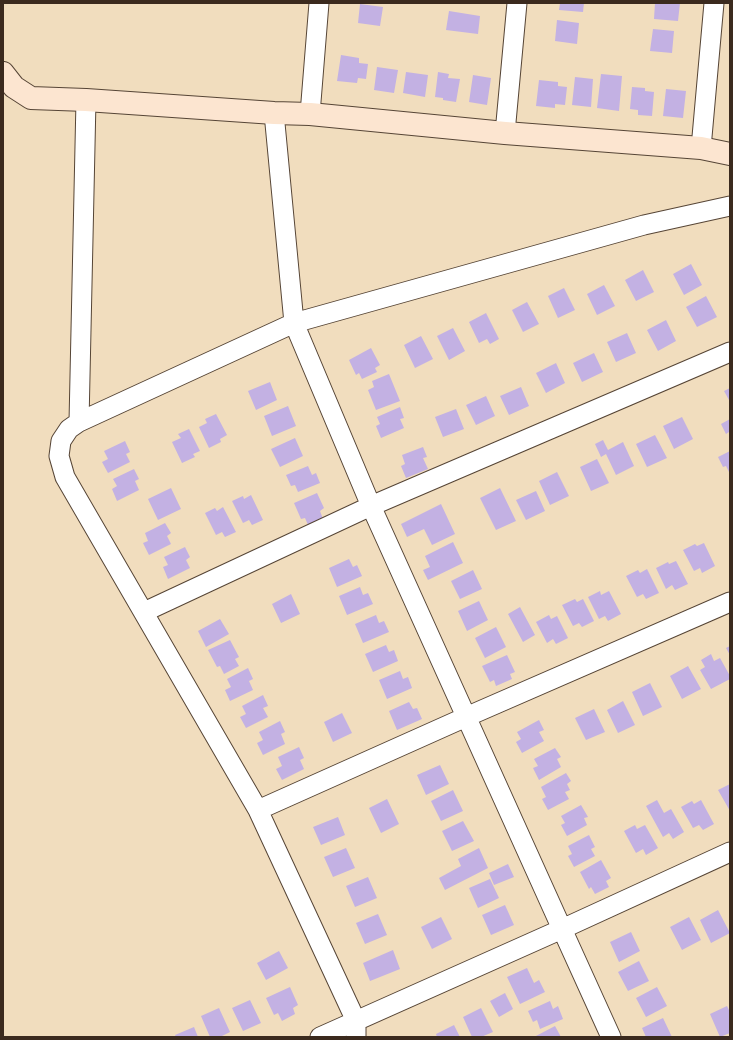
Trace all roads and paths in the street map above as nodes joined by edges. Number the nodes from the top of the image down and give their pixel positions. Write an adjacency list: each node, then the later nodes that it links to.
1 (319, 3): 7 (street)
2 (517, 3): 8 (street)
3 (714, 3): 9 (street)
4 (3, 73): 5 (main road)
5 (86, 100): 6 (main road); 14 (street)
6 (274, 113): 7 (main road); 12 (street)
7 (310, 114): 8 (main road)
8 (505, 133): 9 (main road)
9 (701, 148): 10 (main road)
10 (730, 154)
11 (730, 206): 12 (street)
12 (294, 323): 14 (street); 15 (street)
13 (730, 352): 15 (street)
14 (79, 422): 17 (street)
15 (371, 506): 17 (street); 18 (street)
16 (730, 602): 18 (street)
17 (144, 612): 19 (street)
18 (466, 717): 19 (street); 21 (street)
19 (258, 810): 22 (street)
20 (730, 852): 21 (street)
21 (562, 929): 22 (street); 24 (street)
22 (356, 1029): 23 (street)
23 (320, 1037)
24 (611, 1037)

